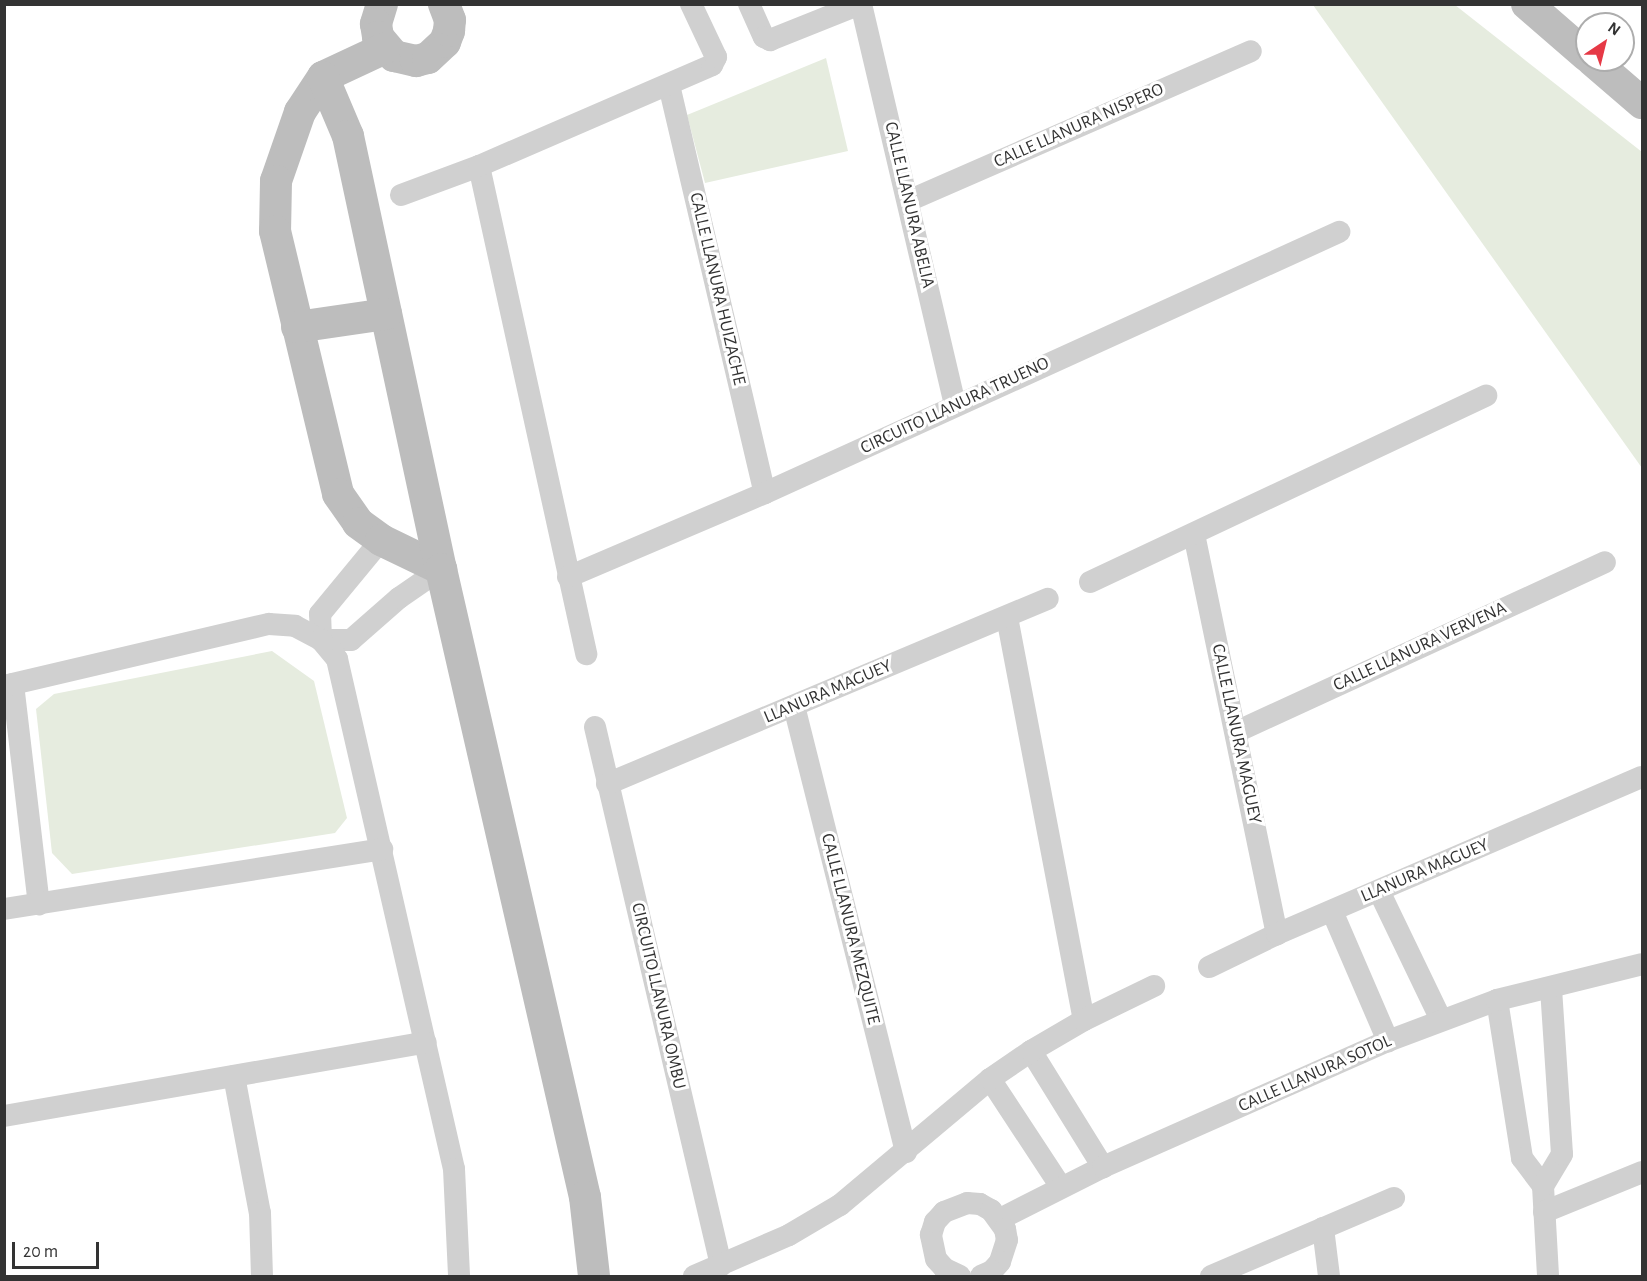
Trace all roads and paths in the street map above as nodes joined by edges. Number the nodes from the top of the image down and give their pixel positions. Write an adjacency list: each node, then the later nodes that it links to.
1 (382, 4): 8 (street)
2 (691, 4): 12 (street)
3 (749, 4): 4 (street)
4 (861, 4): 16 (street, CALLE LLANURA ABELIA)
5 (1527, 4): 7 (street)
6 (449, 6): 8 (street)
7 (1575, 46)
8 (385, 48): 11 (street)
9 (1251, 51): 16 (street, CALLE LLANURA NISPERO)
10 (1606, 72): 13 (street)
11 (323, 77): 18 (street); 19 (street)
12 (669, 86): 14 (street); 22 (street, CALLE LLANURA HUIZACHE)
13 (1642, 103)
14 (479, 166): 15 (street); 27 (street)
15 (401, 195)
16 (908, 201): 21 (street, CALLE LLANURA ABELIA)
17 (1339, 232): 21 (street, CIRCUITO LLANURA TRUENO)
18 (386, 314): 19 (street); 26 (street)
19 (297, 327): 24 (street)
20 (1486, 396): 23 (street)
21 (955, 405): 22 (street, CIRCUITO LLANURA TRUENO)
22 (765, 493): 27 (street, CIRCUITO LLANURA TRUENO)
23 (1194, 534): 28 (street); 36 (street, CALLE LLANURA MAGUEY)
24 (381, 540): 26 (street); 31 (street)
25 (1605, 562): 36 (street, CALLE LLANURA VERVENA)
26 (441, 569): 31 (street); 71 (street)
27 (568, 577): 32 (street)
28 (1090, 582)
29 (1048, 599): 30 (street, LLANURA MAGUEY)
30 (1007, 617): 34 (street, LLANURA MAGUEY); 50 (street)
31 (321, 640): 33 (street); 39 (street)
32 (586, 654)
33 (9, 685): 41 (street)
34 (794, 706): 38 (street, LLANURA MAGUEY); 58 (street, CALLE LLANURA MEZQUITE)
35 (595, 727): 38 (street, CIRCUITO LLANURA OMBU)
36 (1236, 732): 44 (street, CALLE LLANURA MAGUEY)
37 (1642, 777): 40 (street, LLANURA MAGUEY)
38 (608, 784): 67 (street, CIRCUITO LLANURA OMBU)
39 (382, 849): 41 (street); 53 (street)
40 (1379, 891): 43 (street, LLANURA MAGUEY); 51 (street)
41 (39, 904): 42 (street)
42 (4, 909)
43 (1332, 911): 44 (street, LLANURA MAGUEY); 52 (street)
44 (1277, 934): 46 (street, LLANURA MAGUEY)
45 (1642, 964): 48 (street, CALLE LLANURA SOTOL)
46 (1209, 968)
47 (1154, 986): 50 (street)
48 (1551, 987): 49 (street, CALLE LLANURA SOTOL); 61 (street)
49 (1497, 1000): 51 (street, CALLE LLANURA SOTOL); 61 (street)
50 (1084, 1020): 54 (street)
51 (1441, 1020): 52 (street, CALLE LLANURA SOTOL)
52 (1388, 1041): 59 (street, CALLE LLANURA SOTOL)
53 (426, 1042): 55 (street); 70 (street)
54 (1031, 1051): 56 (street); 59 (street)
55 (234, 1076): 57 (street); 69 (street)
56 (990, 1079): 58 (street); 62 (street)
57 (4, 1116)
58 (906, 1152): 67 (street)
59 (1103, 1167): 62 (street, CALLE LLANURA SOTOL)
60 (1642, 1172): 64 (street)
61 (1543, 1186): 64 (street)
62 (1061, 1187): 65 (street, CALLE LLANURA SOTOL)
63 (1395, 1198): 66 (street)
64 (1544, 1212): 77 (street)
65 (1000, 1219): 68 (street); 73 (street)
66 (1323, 1228): 75 (street); 76 (street)
67 (721, 1265): 72 (street)
68 (1003, 1269): 74 (street)
69 (262, 1276)
70 (459, 1276)
71 (594, 1276)
72 (694, 1276)
73 (960, 1276)
74 (981, 1276)
75 (1211, 1276)
76 (1329, 1276)
77 (1548, 1276)

